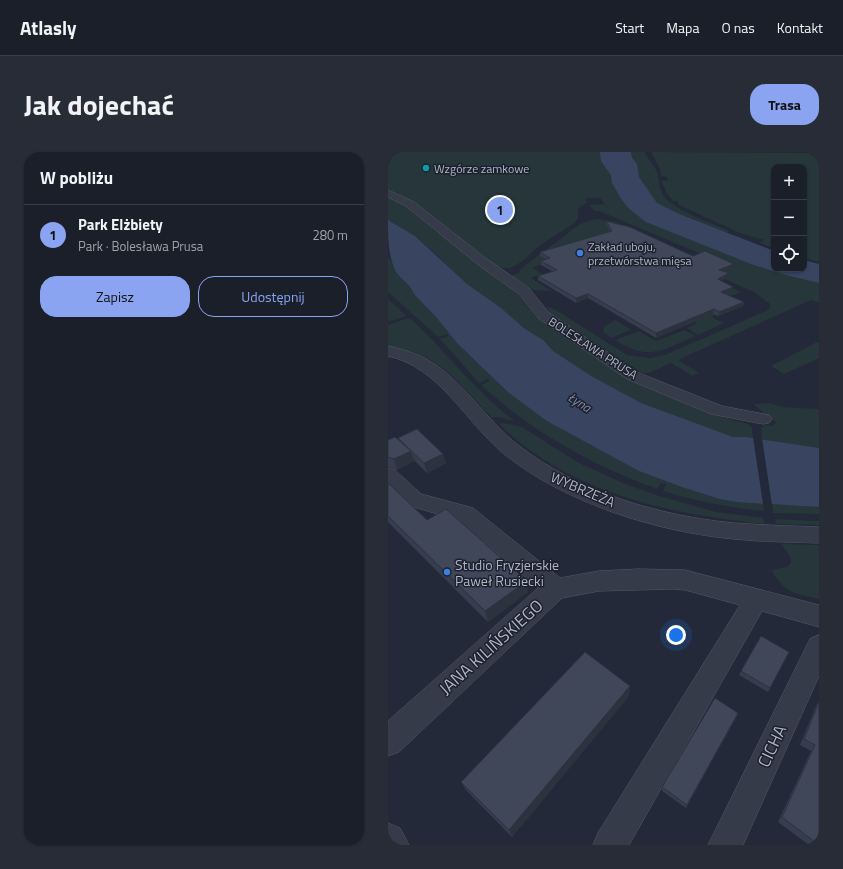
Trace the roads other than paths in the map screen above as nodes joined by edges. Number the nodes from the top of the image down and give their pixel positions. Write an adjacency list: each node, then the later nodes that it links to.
1 (388, 193): 3 (street, BOLESŁAWA PRUSA)
2 (388, 351): 5 (street, WYBRZEŻA)
3 (763, 419)
4 (388, 475): 6 (street)
5 (819, 535)
6 (556, 589): 8 (street, JANA KILIŃSKIEGO); 10 (street, JANA KILIŃSKIEGO)
7 (751, 609): 13 (street)
8 (819, 616)
9 (819, 647): 14 (street, CICHA)
10 (388, 741)
11 (388, 840): 12 (street)
12 (392, 845)
13 (610, 845)
14 (725, 845)

